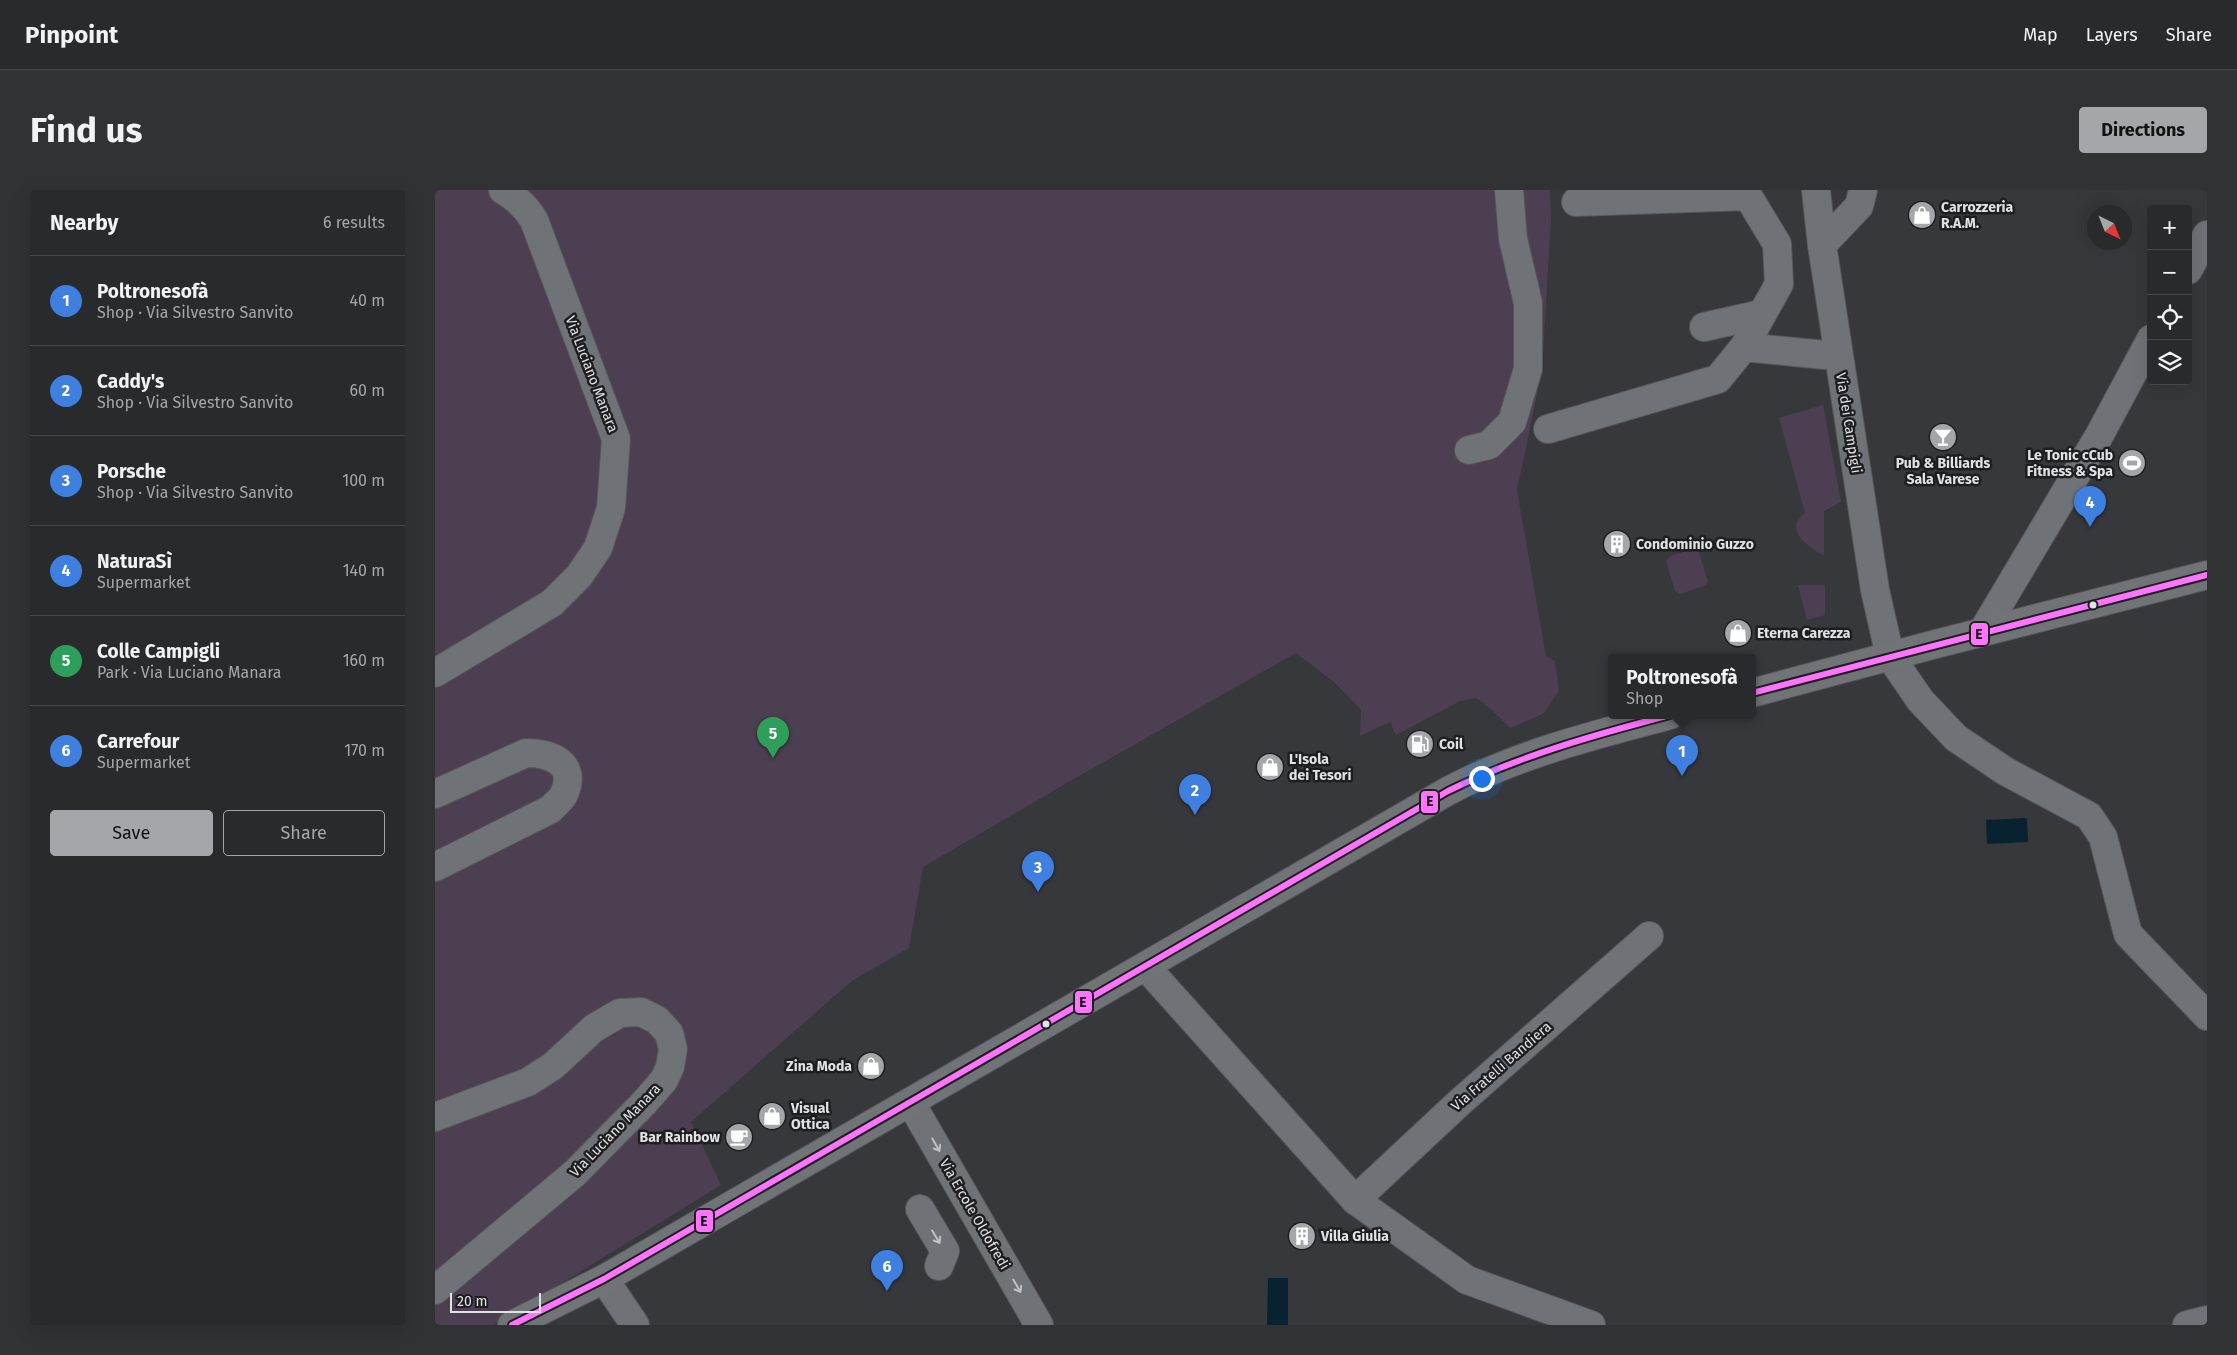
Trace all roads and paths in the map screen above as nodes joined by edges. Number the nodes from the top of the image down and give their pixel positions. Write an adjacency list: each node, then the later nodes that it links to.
1 (503, 190): 6 (street, Via Luciano Manara)
2 (1509, 190): 17 (street)
3 (1816, 190): 9 (street, Via dei Campigli)
4 (1863, 190): 9 (street)
5 (1745, 192): 7 (street); 11 (street)
6 (527, 199): 21 (street, Via Luciano Manara)
7 (1575, 202)
8 (2207, 235): 10 (street)
9 (1822, 245): 20 (street, Via dei Campigli)
10 (2192, 263)
11 (1762, 314): 12 (street); 14 (street)
12 (1704, 327)
13 (2150, 340): 19 (street)
14 (1744, 348): 15 (street); 16 (street)
15 (1825, 355)
16 (1548, 429)
17 (1469, 450)
18 (2207, 575): 19 (main road)
19 (1983, 631): 20 (main road)
20 (1890, 656): 22 (main road); 28 (street)
21 (435, 673)
22 (1756, 692)
23 (1655, 719): 27 (main road)
24 (435, 794): 25 (street)
25 (435, 867)
26 (1649, 936): 31 (street, Via Fratelli Bandiera)
27 (1146, 967): 29 (main road); 31 (street)
28 (2207, 1016)
29 (911, 1102): 34 (main road); 39 (street, Via Ercole Oldofredi, one-way to 39)
30 (435, 1116): 35 (street, Via Luciano Manara)
31 (1355, 1200): 40 (street)
32 (920, 1209): 33 (street, one-way to 33)
33 (939, 1266)
34 (604, 1279): 37 (main road); 38 (street)
35 (435, 1290)
36 (2207, 1320): 41 (street)
37 (512, 1325)
38 (635, 1325)
39 (1039, 1325)
40 (1591, 1325)
41 (2187, 1325)

